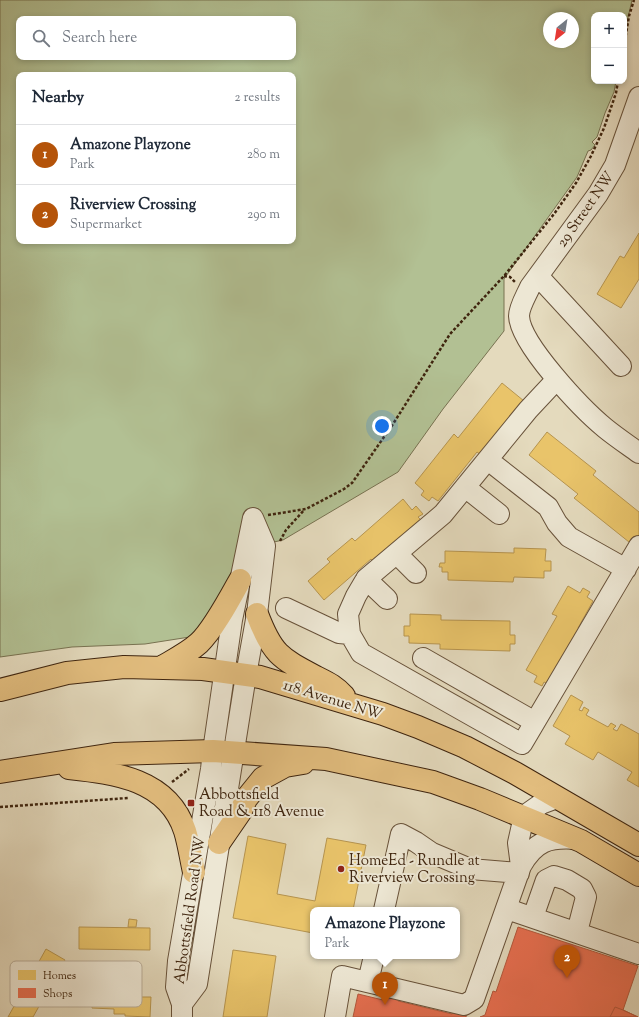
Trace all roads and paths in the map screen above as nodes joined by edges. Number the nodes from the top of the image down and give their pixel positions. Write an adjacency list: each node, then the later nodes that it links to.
1 (634, 0): 2 (path)
2 (627, 28)
3 (618, 84): 12 (path)
4 (638, 105): 5 (street, 29 Street NW)
5 (538, 276): 6 (street); 7 (street, 29 Street NW)
6 (621, 366)
7 (557, 379): 8 (street); 9 (street)
8 (639, 453)
9 (488, 460): 10 (street); 15 (street)
10 (465, 487): 11 (street); 14 (street)
11 (499, 514)
12 (253, 518): 18 (street, Abbottsfield Road NW); 21 (street, Abbottsfield Road NW)
13 (639, 546): 15 (street)
14 (397, 554): 16 (street); 17 (street)
15 (626, 569): 30 (street)
16 (416, 573)
17 (366, 579): 19 (street); 22 (street)
18 (240, 580): 24 (main road); 25 (street, Abbottsfield Road NW)
19 (387, 599)
20 (286, 608): 22 (street)
21 (258, 614): 26 (street, Abbottsfield Road NW); 28 (main road)
22 (350, 634): 31 (street)
23 (423, 658): 29 (street)
24 (162, 667): 25 (main road, 118 Avenue NW); 27 (main road, 118 Avenue NW)
25 (225, 672): 26 (main road, 118 Avenue NW); 32 (street, Abbottsfield Road NW)
26 (246, 675): 28 (main road, 118 Avenue NW); 33 (street, Abbottsfield Road NW)
27 (0, 690)
28 (349, 703): 40 (main road, 118 Avenue NW)
29 (508, 706): 30 (street); 31 (street)
30 (535, 722): 31 (street)
31 (495, 729)
32 (213, 751): 33 (main road); 35 (main road); 47 (street, Abbottsfield Road NW)
33 (235, 752): 34 (main road); 44 (street, Abbottsfield Road NW)
34 (326, 759): 42 (main road); 44 (main road)
35 (46, 765): 37 (main road); 47 (main road)
36 (190, 768): 38 (path)
37 (0, 772)
38 (169, 784)
39 (131, 797): 41 (path)
40 (557, 798): 42 (street); 45 (main road, 118 Avenue NW)
41 (0, 807)
42 (524, 816): 43 (main road); 46 (street)
43 (576, 839): 46 (street); 48 (main road)
44 (219, 843): 56 (street, Abbottsfield Road NW)
45 (639, 845)
46 (520, 869): 49 (street); 50 (street)
47 (194, 872): 56 (street, Abbottsfield Road NW)
48 (639, 875)
49 (385, 907)
50 (507, 907): 51 (street); 55 (street)
51 (533, 918): 52 (street); 52 (street)
52 (577, 932): 53 (street)
53 (639, 954)
54 (373, 959): 55 (street)
55 (368, 982): 57 (street)
56 (182, 1011)
57 (335, 1017)

